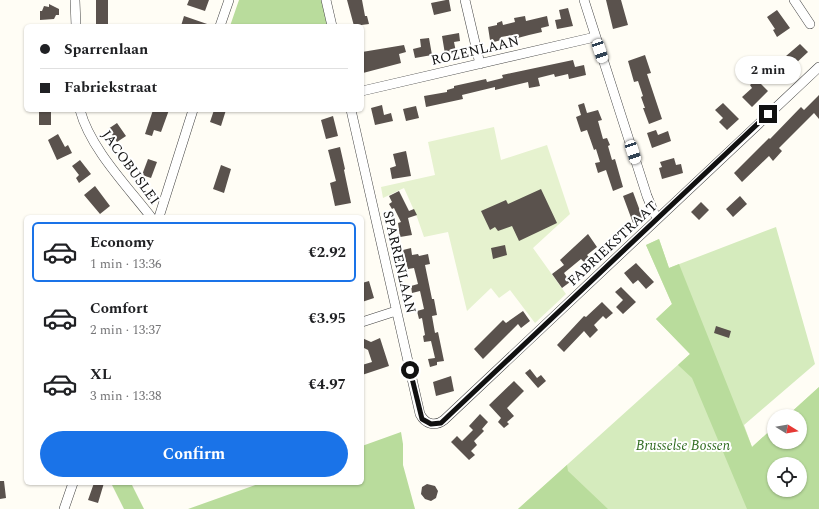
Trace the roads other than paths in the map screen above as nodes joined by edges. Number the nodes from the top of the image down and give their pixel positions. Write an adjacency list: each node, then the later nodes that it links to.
1 (75, 0): 7 (street)
2 (229, 0): 8 (street)
3 (326, 0): 9 (street)
4 (465, 0): 12 (street)
5 (584, 0): 11 (street)
6 (794, 0): 10 (street)
7 (76, 24)
8 (221, 24)
9 (332, 24)
10 (810, 24)
11 (595, 37): 12 (street, ROZENLAAN); 20 (street)
12 (480, 64): 14 (street, ROZENLAAN)
13 (818, 67): 20 (street, FABRIEKSTRAAT)
14 (364, 91)
15 (81, 112): 18 (street, JACOBUSLEI)
16 (192, 112): 19 (street)
17 (352, 112): 21 (street, SPARRENLAAN)
18 (149, 215)
19 (160, 215)
20 (658, 218): 23 (street, FABRIEKSTRAAT)
21 (396, 311): 22 (street); 23 (street, SPARRENLAAN)
22 (364, 321)
23 (422, 419)
24 (72, 485): 25 (street)
25 (64, 509)

